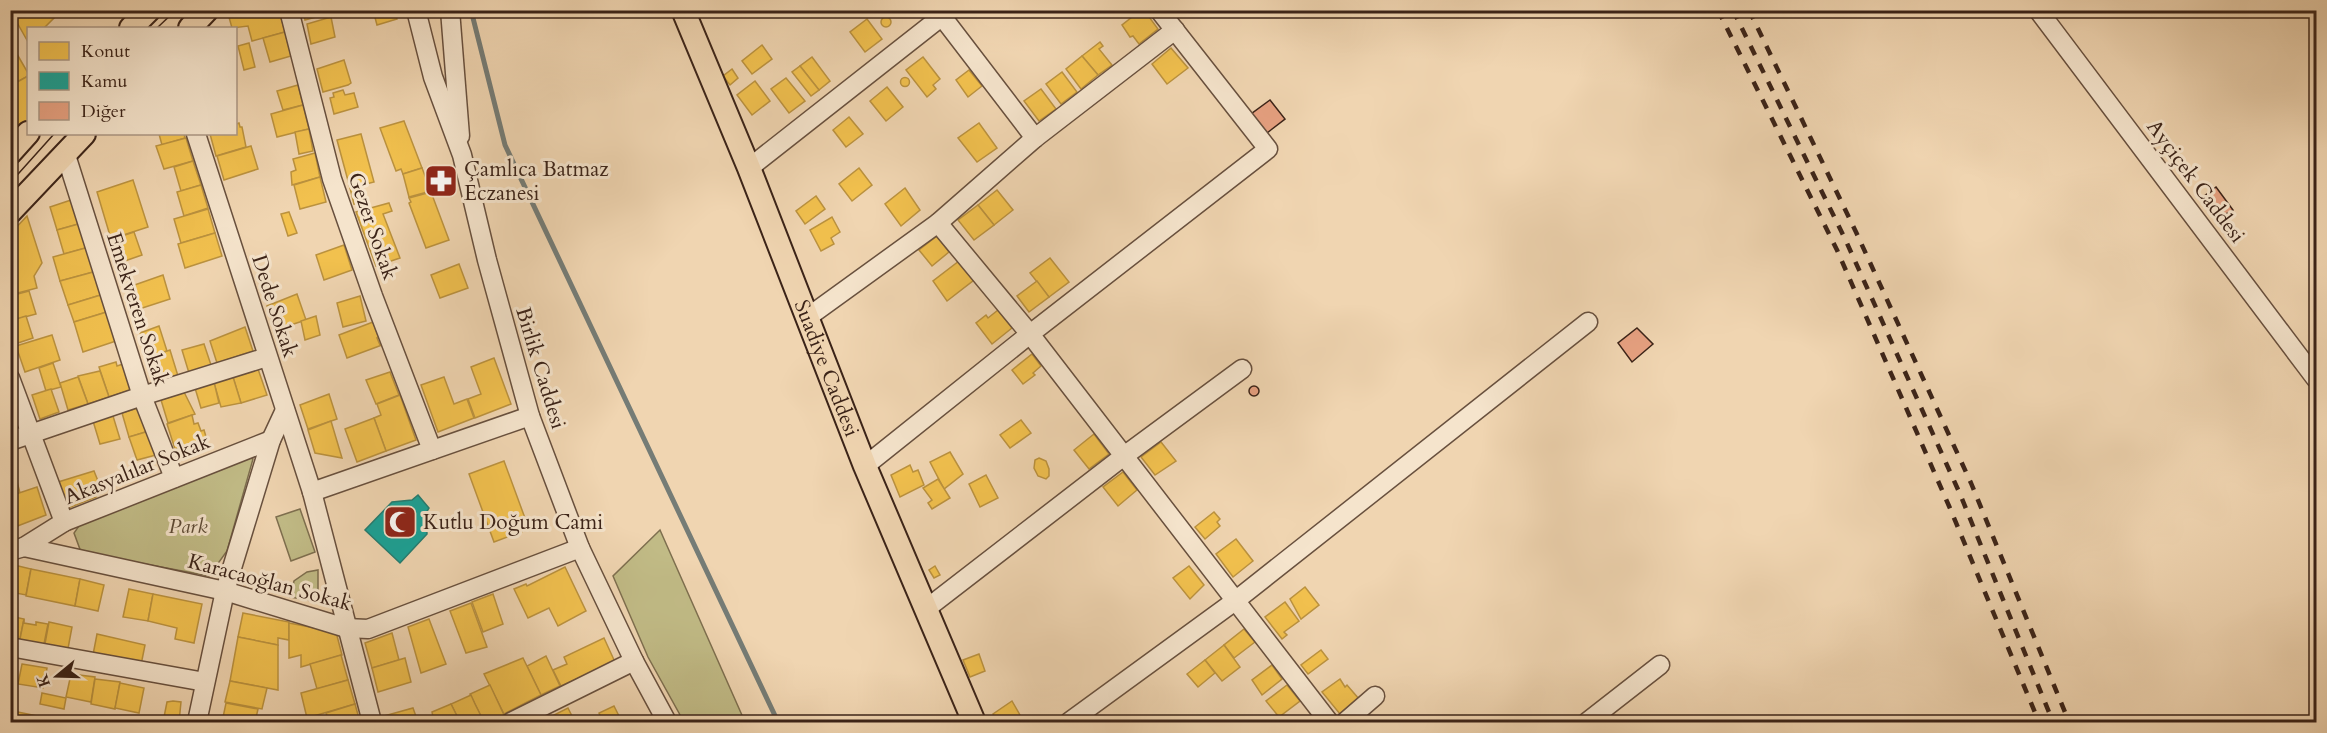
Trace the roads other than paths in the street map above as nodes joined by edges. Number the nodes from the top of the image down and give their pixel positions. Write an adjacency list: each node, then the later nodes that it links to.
1 (149, 10): 10 (main road)
2 (207, 10): 11 (main road)
3 (289, 10): 36 (street, Gezer Sokak)
4 (416, 10): 19 (street, Birlik Caddesi)
5 (450, 10): 19 (street)
6 (683, 10): 20 (main road, Suadiye Caddesi)
7 (1159, 10): 12 (street)
8 (2038, 10): 29 (street, Ayçiçek Caddesi)
9 (943, 13): 16 (street); 20 (street)
10 (132, 27)
11 (191, 27)
12 (1175, 30): 16 (street); 25 (street)
13 (27, 134): 18 (main road)
14 (83, 135): 17 (main road)
15 (196, 135): 26 (street, Dede Sokak)
16 (1035, 138): 22 (street)
17 (65, 152): 21 (main road); 30 (street, Emekveren Sokak)
18 (10, 153)
19 (462, 156): 32 (street, Birlik Caddesi)
20 (749, 168): 23 (main road, Suadiye Caddesi)
21 (10, 212)
22 (938, 223): 23 (street); 25 (street)
23 (808, 317): 38 (main road, Suadiye Caddesi)
24 (1588, 322): 45 (street)
25 (1030, 334): 37 (street); 38 (street)
26 (267, 357): 30 (street); 31 (street, Dede Sokak)
27 (1242, 369): 37 (street)
28 (10, 378): 33 (street)
29 (2316, 379)
30 (142, 396): 33 (street); 39 (street, Emekveren Sokak)
31 (285, 410): 34 (street); 40 (street, Dede Sokak)
32 (530, 416): 36 (street); 42 (street, Birlik Caddesi)
33 (31, 436): 35 (street); 41 (street)
34 (271, 440): 39 (street, Akasyalılar Sokak); 44 (street)
35 (10, 441)
36 (432, 450): 40 (street)
37 (1124, 456): 45 (street); 46 (street)
38 (865, 466): 46 (main road, Suadiye Caddesi)
39 (174, 478): 41 (street, Akasyalılar Sokak)
40 (312, 492): 47 (street, Dede Sokak)
41 (64, 522): 43 (street, Akasyalılar Sokak)
42 (580, 548): 47 (street, Karacaoğlan Sokak); 49 (street, Birlik Caddesi)
43 (17, 549): 44 (street, Karacaoğlan Sokak)
44 (225, 591): 47 (street, Karacaoğlan Sokak); 51 (street)
45 (1235, 601): 58 (street); 59 (street)
46 (926, 609): 57 (main road, Suadiye Caddesi)
47 (346, 628): 54 (street, Dede Sokak)
48 (10, 647): 51 (street)
49 (634, 661): 55 (street); 56 (street, Birlik Caddesi)
50 (1660, 665): 61 (street)
51 (206, 682): 53 (street)
52 (1375, 696): 60 (street)
53 (197, 723)
54 (372, 723)
55 (511, 723)
56 (667, 723)
57 (974, 723)
58 (1070, 723)
59 (1329, 723)
60 (1345, 723)
61 (1587, 723)

